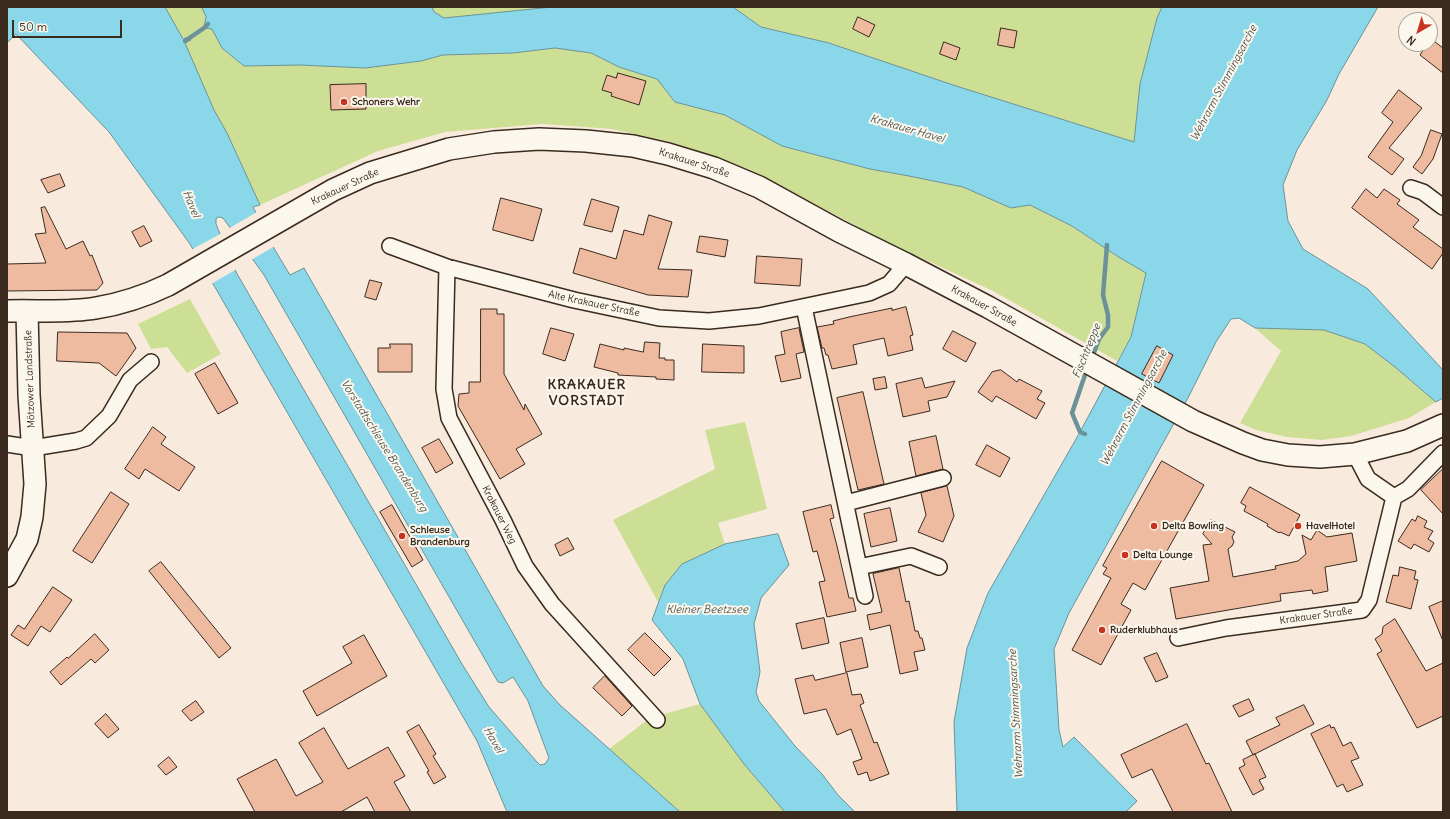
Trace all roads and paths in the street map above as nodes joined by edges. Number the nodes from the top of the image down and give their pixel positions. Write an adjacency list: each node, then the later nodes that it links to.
1 (1411, 188): 2 (street)
2 (1443, 207)
3 (390, 246): 5 (street, Alte Krakauer Straße)
4 (906, 264): 6 (street, Alte Krakauer Straße); 7 (main road, Krakauer Straße); 13 (main road, Krakauer Straße)
5 (447, 267): 6 (street, Alte Krakauer Straße); 22 (street, Krakauer Weg)
6 (804, 307): 16 (street)
7 (17, 311): 11 (main road, Mötzower Landstraße)
8 (151, 362): 11 (street)
9 (1443, 425): 13 (main road, Krakauer Straße)
10 (7, 444): 11 (street)
11 (33, 448): 19 (main road, Mötzower Landstraße)
12 (1443, 453): 15 (street)
13 (1355, 454): 15 (street)
14 (943, 478): 16 (street)
15 (1394, 497): 21 (street, Krakauer Straße)
16 (846, 503): 17 (street)
17 (859, 567): 18 (street); 20 (street)
18 (939, 567)
19 (7, 576)
20 (865, 596)
21 (1178, 638)
22 (657, 720)

